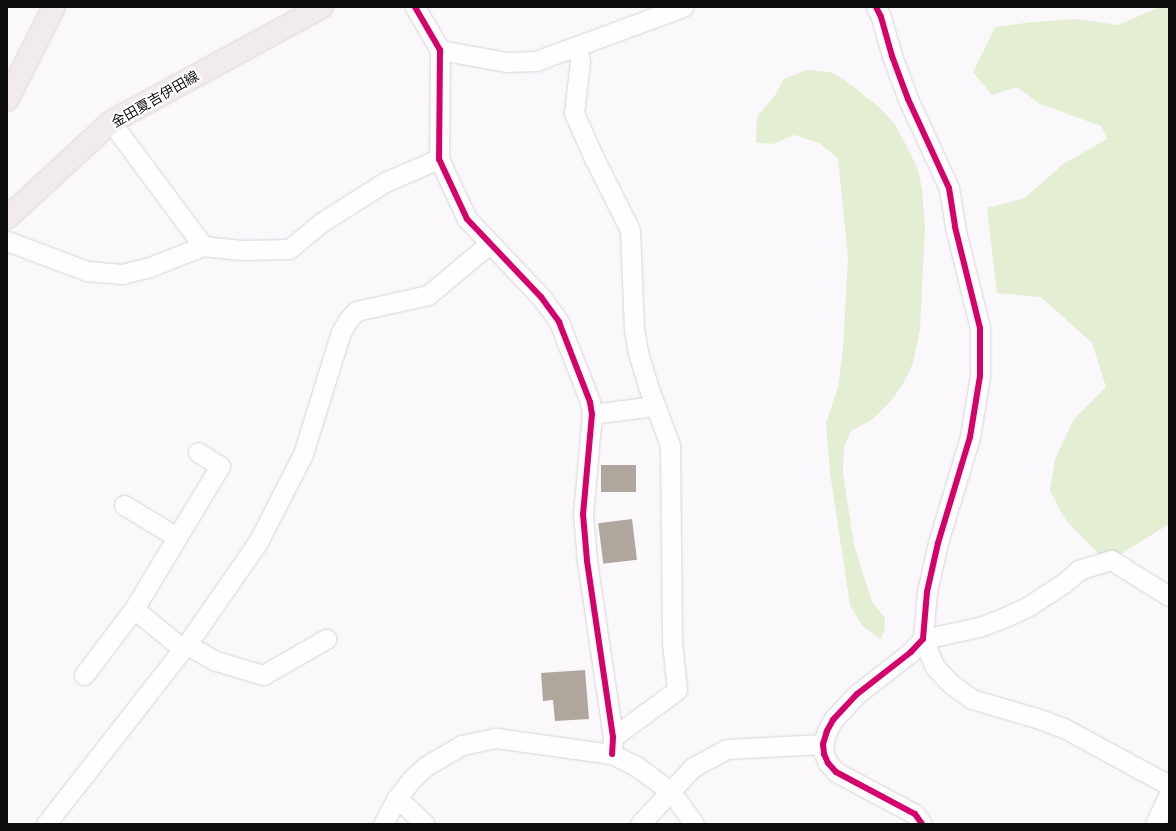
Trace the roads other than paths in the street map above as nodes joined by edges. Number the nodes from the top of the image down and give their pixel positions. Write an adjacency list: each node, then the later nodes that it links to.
1 (54, 7): 9 (main road)
2 (322, 7): 10 (main road, 金田夏吉伊田線)
3 (415, 7): 8 (street)
4 (683, 7): 6 (street)
5 (876, 7): 24 (street)
6 (650, 12): 7 (street)
7 (577, 46): 8 (street); 16 (street)
8 (440, 50): 11 (street)
9 (7, 100)
10 (111, 122): 12 (main road, 金田夏吉伊田線); 15 (street)
11 (439, 159): 14 (street); 15 (street)
12 (7, 218)
13 (7, 241): 15 (street)
14 (489, 244): 17 (street); 25 (street)
15 (204, 246)
16 (655, 406): 17 (street); 28 (street)
17 (592, 414): 28 (street)
18 (198, 452): 20 (street)
19 (124, 505): 20 (street)
20 (177, 537): 22 (street)
21 (1169, 596): 24 (street)
22 (134, 609): 25 (street); 26 (street)
23 (326, 639): 25 (street)
24 (923, 639): 27 (street); 29 (street)
25 (185, 646): 34 (street)
26 (84, 675)
27 (823, 744): 30 (street); 38 (street)
28 (612, 745): 30 (street); 32 (street)
29 (1169, 785)
30 (671, 792): 36 (street); 37 (street)
31 (1169, 794): 39 (street)
32 (397, 798): 33 (street); 35 (street)
33 (414, 820)
34 (46, 824)
35 (383, 824)
36 (640, 824)
37 (694, 824)
38 (922, 824)
39 (1155, 824)

